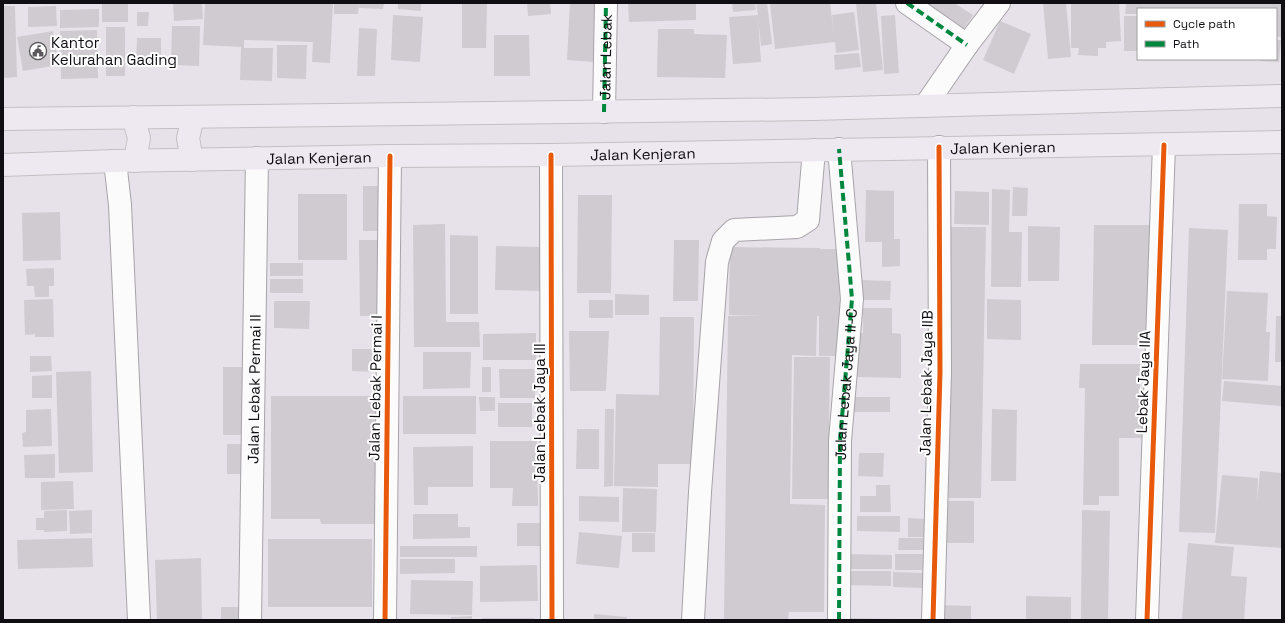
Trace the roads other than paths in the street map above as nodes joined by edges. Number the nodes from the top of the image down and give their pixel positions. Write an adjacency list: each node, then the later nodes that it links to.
1 (606, 3): 7 (street, Jalan Lebak)
2 (907, 3): 4 (street)
3 (999, 3): 4 (street)
4 (967, 45): 6 (street)
5 (1282, 96): 6 (main road)
6 (925, 106): 7 (main road)
7 (604, 112): 9 (main road)
8 (133, 117): 9 (main road); 10 (main road); 20 (main road)
9 (193, 117): 19 (main road)
10 (3, 119)
11 (1282, 142): 12 (main road, Jalan Kenjeran)
12 (1164, 145): 13 (main road, Jalan Kenjeran); 29 (street, Lebak Jaya IIA)
13 (939, 147): 14 (main road, Jalan Kenjeran); 28 (street, Jalan Lebak Jaya IIB)
14 (839, 149): 15 (main road, Jalan Kenjeran); 27 (street, Jalan Lebak Jaya II-C)
15 (814, 150): 16 (main road, Jalan Kenjeran); 26 (street)
16 (551, 155): 17 (main road, Jalan Kenjeran); 25 (street, Jalan Lebak Jaya III)
17 (390, 156): 18 (main road, Jalan Kenjeran); 24 (street, Jalan Lebak Permai I)
18 (257, 158): 19 (main road, Jalan Kenjeran); 23 (street, Jalan Lebak Permai II)
19 (192, 160): 20 (main road, Jalan Kenjeran)
20 (125, 161): 21 (main road, Jalan Kenjeran); 22 (street)
21 (3, 165)
22 (139, 620)
23 (250, 620)
24 (385, 620)
25 (552, 620)
26 (693, 620)
27 (839, 620)
28 (933, 620)
29 (1147, 620)

